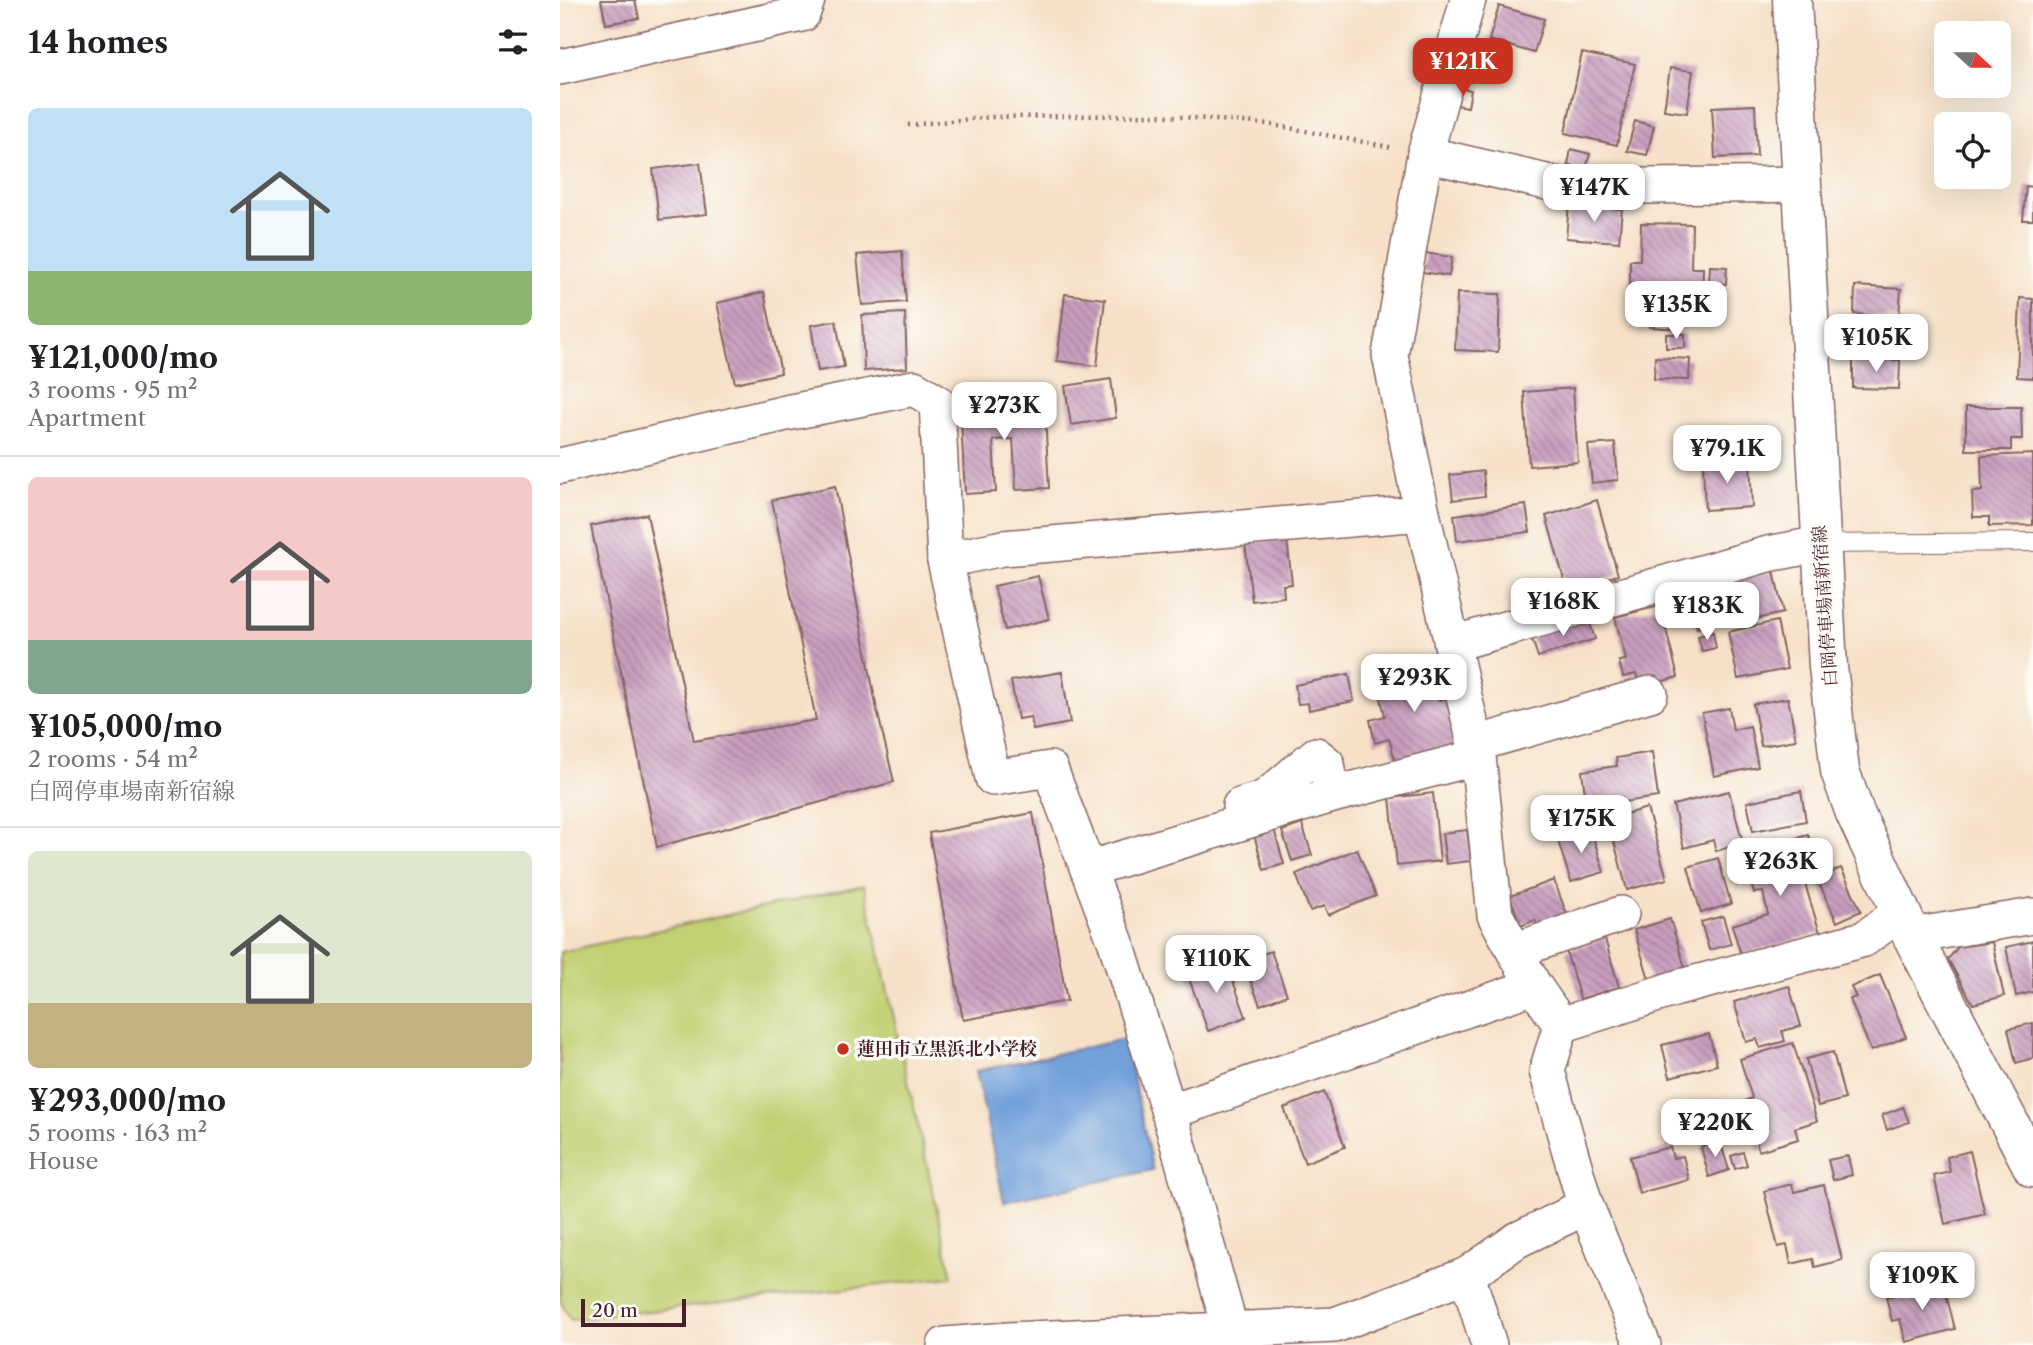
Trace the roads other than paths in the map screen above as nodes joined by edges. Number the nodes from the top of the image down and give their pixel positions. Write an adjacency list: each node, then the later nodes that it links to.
1 (807, 0): 4 (street)
2 (1468, 0): 5 (street)
3 (1792, 0): 6 (main road, 白岡停車場南新宿線)
4 (560, 67)
5 (1425, 154): 6 (street); 8 (street)
6 (1803, 184): 10 (main road, 白岡停車場南新宿線)
7 (560, 466): 11 (street)
8 (1422, 513): 11 (street); 12 (street)
9 (2033, 542): 10 (lane)
10 (1821, 544): 12 (street); 18 (main road, 白岡停車場南新宿線)
11 (945, 560): 15 (street)
12 (1452, 644): 14 (street)
13 (1650, 694): 14 (street)
14 (1477, 751): 15 (street); 19 (street)
15 (1085, 862): 22 (street)
16 (1621, 914): 19 (street)
17 (2033, 916): 18 (street)
18 (1907, 924): 21 (street); 23 (main road, 白岡停車場南新宿線)
19 (1514, 951): 20 (street)
20 (1534, 986): 21 (street); 22 (street)
21 (1561, 1026): 24 (street)
22 (1169, 1112): 26 (street)
23 (2033, 1168)
24 (1585, 1204): 25 (street); 29 (street)
25 (1467, 1275): 26 (street); 28 (street)
26 (1230, 1328): 27 (street)
27 (944, 1345)
28 (1489, 1345)
29 (1643, 1345)

